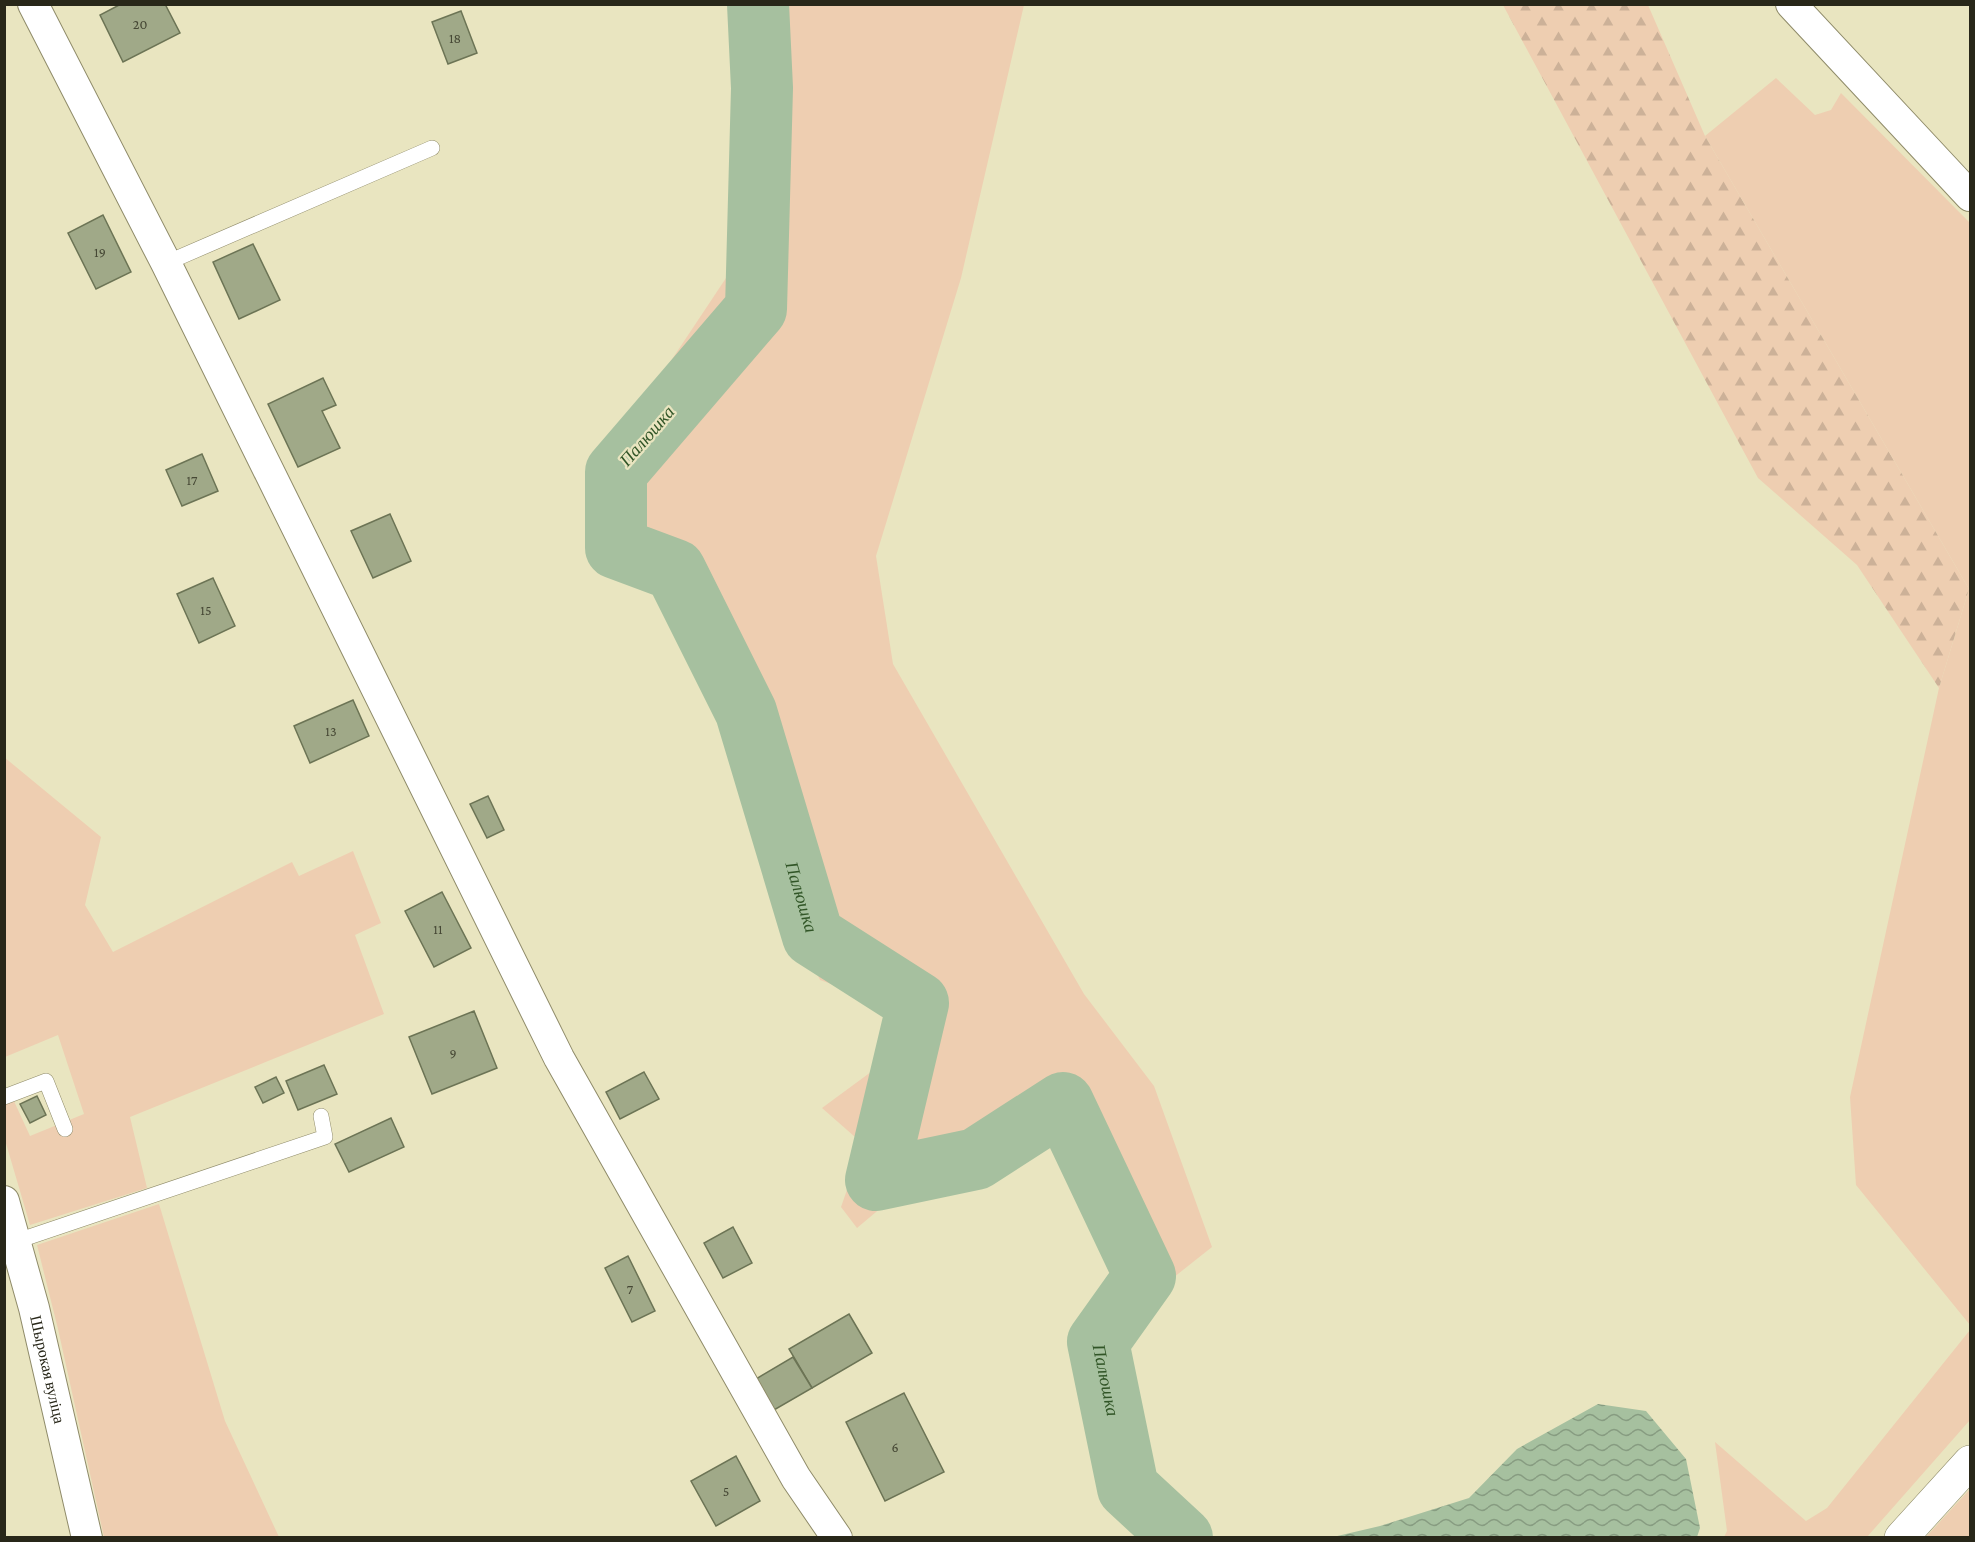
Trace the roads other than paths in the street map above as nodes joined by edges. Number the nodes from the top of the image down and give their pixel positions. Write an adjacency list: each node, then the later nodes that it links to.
1 (33, 4): 5 (street)
2 (1791, 4): 4 (street)
3 (432, 148): 5 (lane)
4 (1971, 196)
5 (166, 263): 13 (street)
6 (4, 1096): 8 (lane)
7 (321, 1116): 10 (lane)
8 (65, 1129)
9 (4, 1201): 10 (street, Шырокая вуліца)
10 (17, 1241): 12 (street, Шырокая вуліца)
11 (1971, 1462): 14 (street)
12 (87, 1538)
13 (837, 1538)
14 (1901, 1538)

